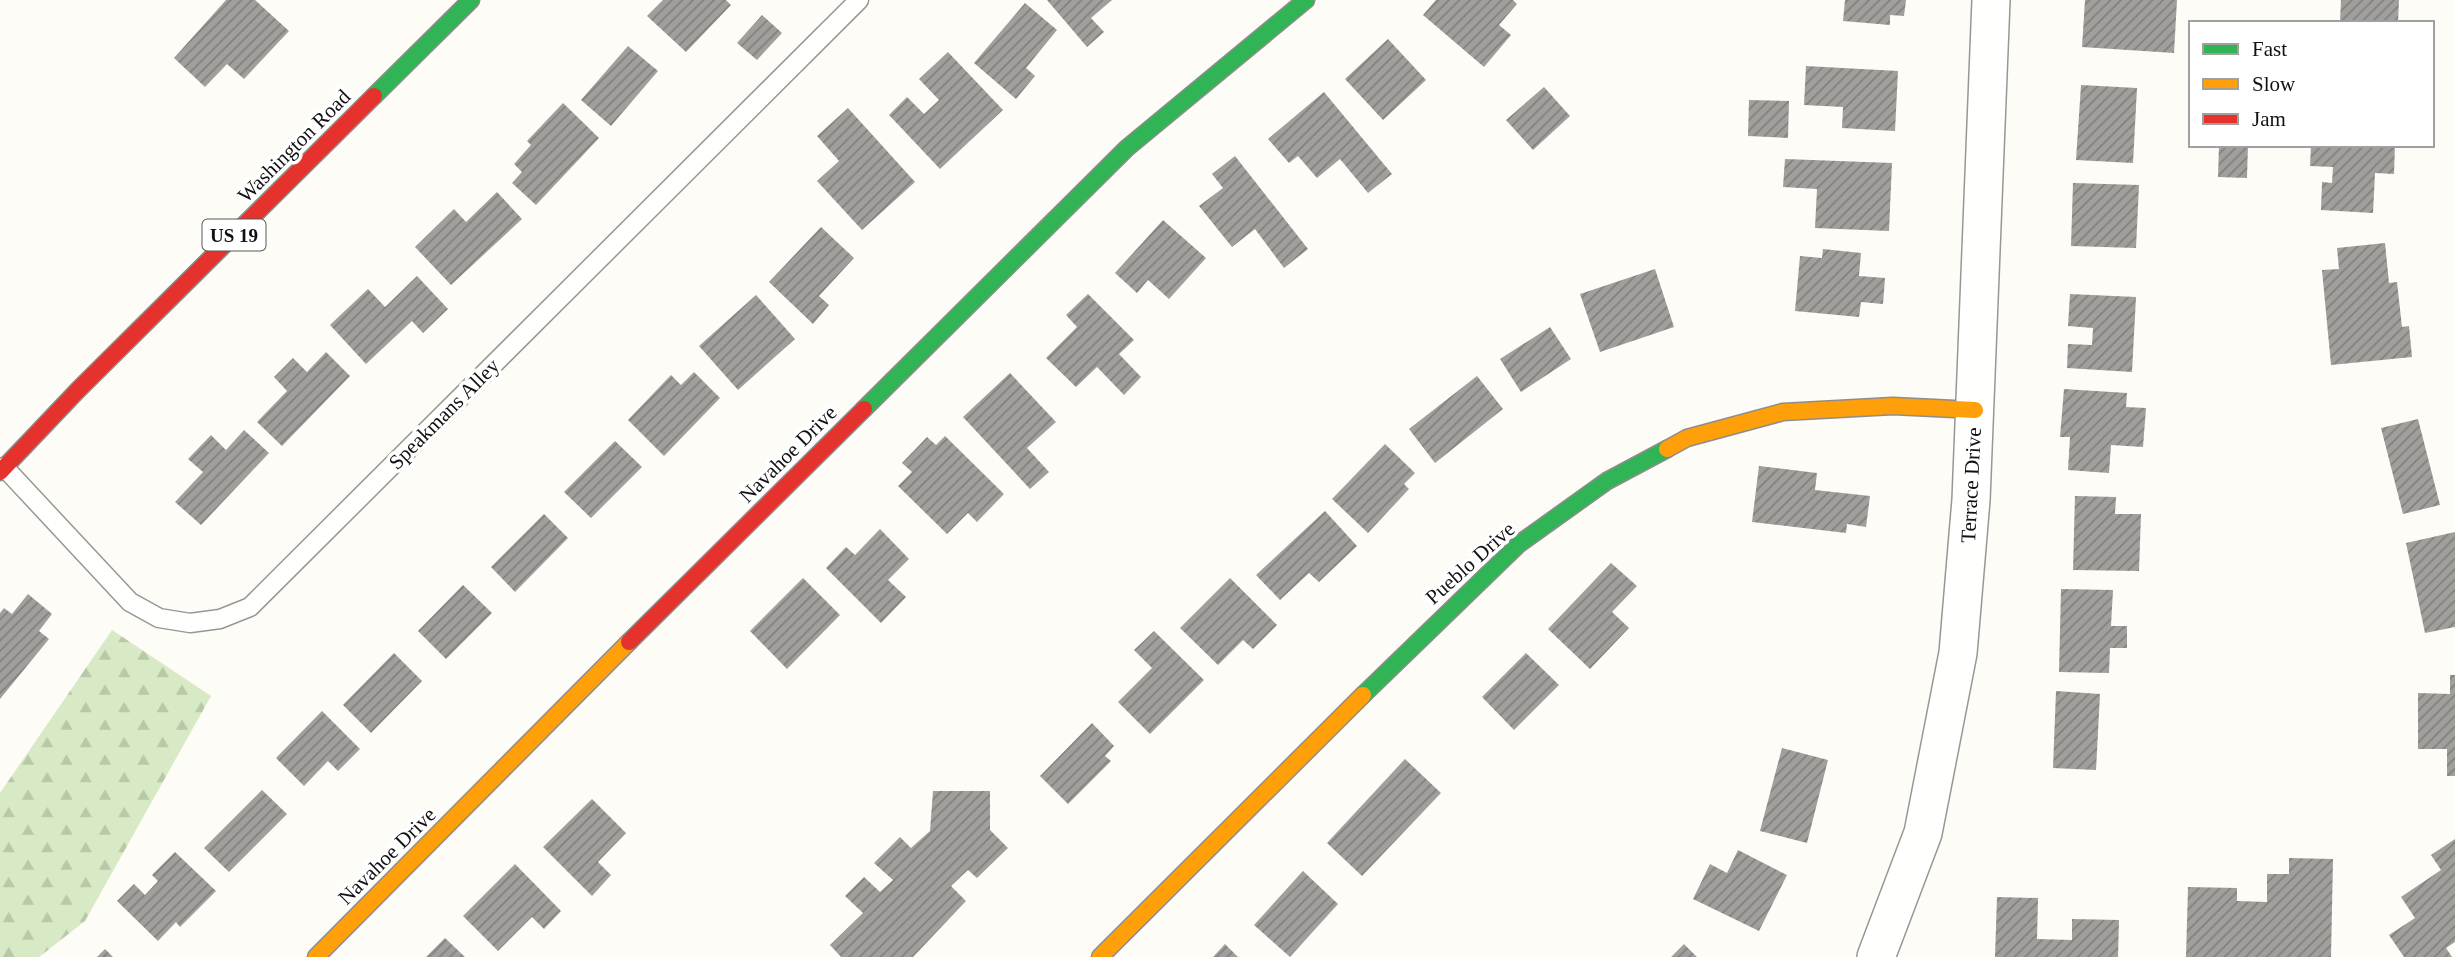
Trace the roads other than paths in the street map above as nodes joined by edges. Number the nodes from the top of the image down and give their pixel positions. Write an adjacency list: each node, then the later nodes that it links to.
1 (471, 0): 6 (street, Washington Road / US 19)
2 (859, 0): 6 (lane, Speakmans Alley)
3 (1306, 0): 7 (street, Navahoe Drive)
4 (1991, 0): 5 (street, Terrace Drive)
5 (1975, 410): 8 (street, Pueblo Drive); 9 (street, Terrace Drive)
6 (2, 470)
7 (316, 957)
8 (1100, 957)
9 (1876, 957)

